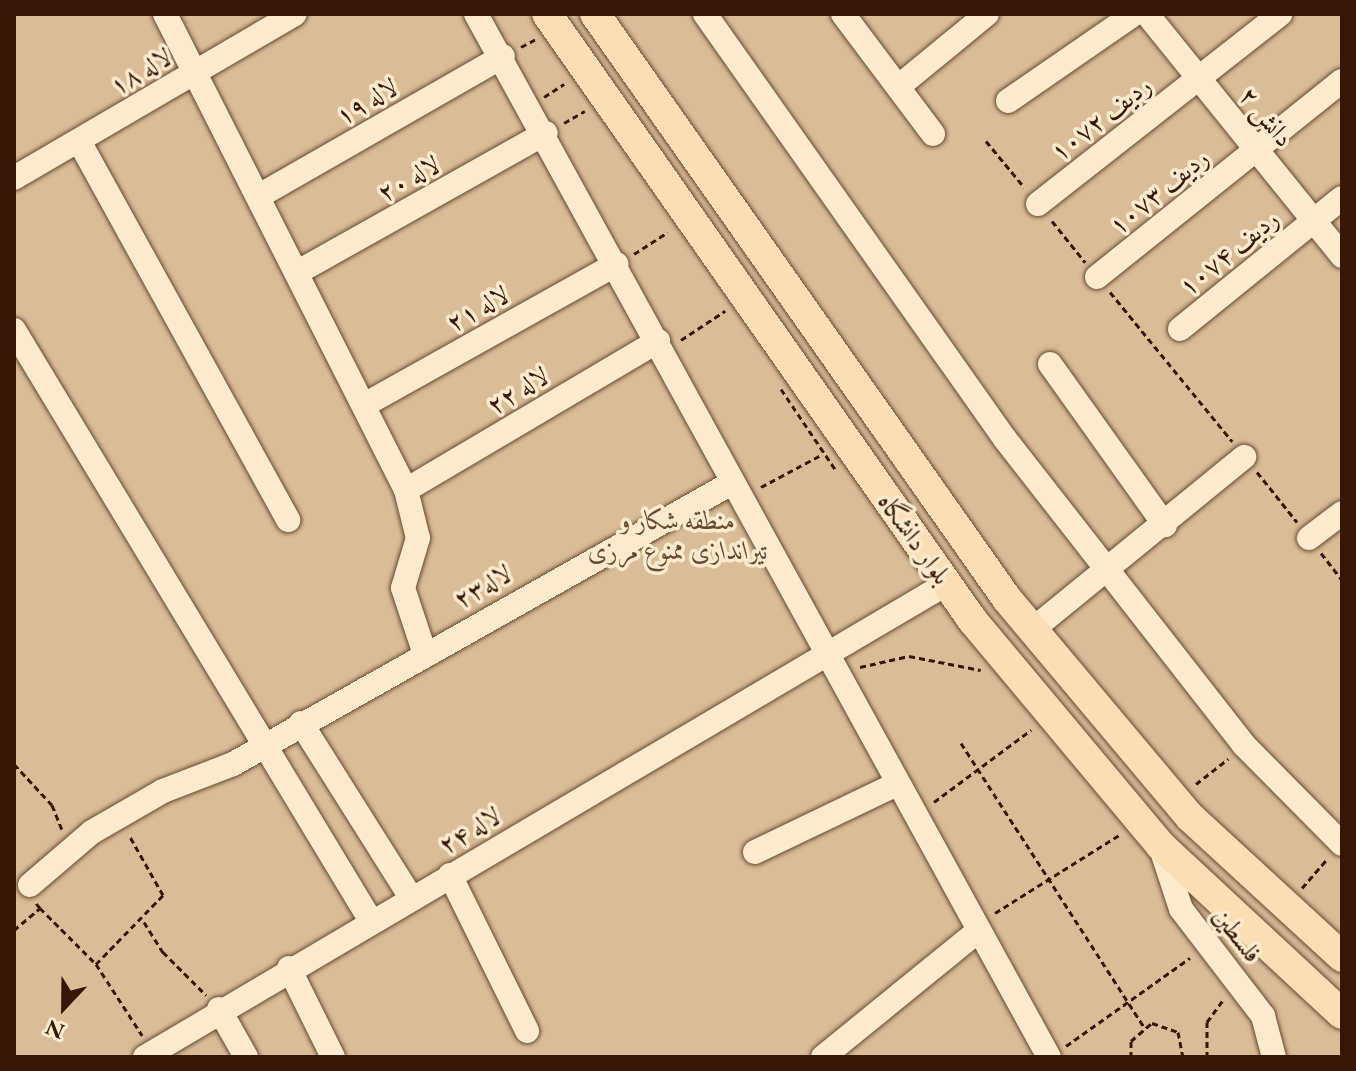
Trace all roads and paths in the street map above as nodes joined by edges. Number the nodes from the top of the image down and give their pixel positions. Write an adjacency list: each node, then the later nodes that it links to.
1 (165, 14): 13 (street)
2 (295, 14): 13 (street, لاله ۱۸)
3 (476, 14): 12 (street)
4 (595, 14): 53 (main road, بلوار دانشگاه)
5 (705, 14): 50 (street)
6 (843, 14): 17 (street)
7 (987, 14): 17 (street)
8 (1134, 14): 19 (street)
9 (1147, 14): 14 (street, دانش ۲)
10 (1280, 14): 14 (street, ردیف ۱۰۷۲)
11 (552, 21): 12 (path); 18 (main road, بلوار دانشگاه)
12 (503, 56): 20 (street); 27 (street, لاله ۱۹)
13 (198, 71): 23 (street, لاله ۱۸); 27 (street)
14 (1198, 78): 25 (street, دانش ۲); 29 (street, ردیف ۱۰۷۲)
15 (569, 81): 20 (path)
16 (1342, 81): 25 (street, ردیف ۱۰۷۳)
17 (898, 87): 22 (street)
18 (606, 99): 21 (path); 31 (main road, بلوار دانشگاه)
19 (1008, 101)
20 (531, 106): 21 (street)
21 (546, 133): 33 (street); 34 (street, لاله ۲۰)
22 (933, 134)
23 (79, 141): 26 (street, لاله ۱۸); 47 (street)
24 (986, 141): 29 (path)
25 (1256, 150): 30 (street, دانش ۲); 35 (street, ردیف ۱۰۷۳)
26 (14, 178)
27 (259, 196): 34 (street)
28 (1342, 198): 30 (street, ردیف ۱۰۷۴)
29 (1038, 204): 35 (path)
30 (1314, 221): 32 (street, دانش ۲); 37 (street, ردیف ۱۰۷۴)
31 (694, 225): 33 (path); 52 (main road, بلوار دانشگاه)
32 (1342, 256)
33 (617, 264): 39 (street); 41 (street, لاله ۲۱)
34 (298, 272): 41 (street)
35 (1097, 277): 43 (path)
36 (728, 309): 39 (path)
37 (1180, 329)
38 (14, 330): 62 (street)
39 (660, 346): 44 (street, لاله ۲۲); 45 (street)
40 (1050, 364): 48 (street)
41 (366, 404): 44 (street)
42 (821, 455): 45 (path)
43 (1244, 457): 48 (street); 49 (path)
44 (406, 490): 54 (street)
45 (734, 491): 54 (street, لاله۲۳); 55 (street)
46 (1342, 513): 49 (street)
47 (288, 520)
48 (1165, 525): 50 (street)
49 (1309, 538): 51 (path)
50 (1109, 570): 53 (street); 61 (street)
51 (1342, 580)
52 (946, 584): 55 (street, لاله ۲۴); 57 (main road, بلوار دانشگاه)
53 (1032, 630): 66 (main road, بلوار دانشگاه)
54 (424, 651): 59 (street, لاله۲۳)
55 (826, 658): 56 (street); 73 (street, لاله ۲۴)
56 (839, 679): 57 (path); 65 (street)
57 (1023, 683): 58 (main road, بلوار دانشگاه)
58 (1050, 716): 64 (path); 69 (main road, بلوار دانشگاه)
59 (301, 723): 62 (street, لاله۲۳); 77 (street)
60 (961, 743): 64 (path)
61 (1244, 745): 66 (path); 70 (street)
62 (265, 746): 68 (street, لاله۲۳); 79 (street)
63 (14, 764): 71 (path)
64 (980, 768): 67 (path); 74 (path)
65 (897, 784): 67 (street); 72 (street)
66 (1175, 800): 83 (main road, بلوار دانشگاه)
67 (915, 816): 81 (street)
68 (117, 818): 71 (street, لاله۲۳); 80 (path)
69 (1150, 834): 74 (path); 82 (street, فلسطین); 89 (main road, بلوار دانشگاه)
70 (1341, 843): 76 (path)
71 (69, 851): 75 (street, لاله۲۳)
72 (755, 852)
73 (450, 875): 77 (street, لاله ۲۴); 91 (street)
74 (1050, 875): 81 (path); 87 (path)
75 (30, 885)
76 (1297, 894)
77 (411, 898): 79 (street, لاله ۲۴)
78 (40, 908): 84 (path)
79 (371, 921): 85 (street, لاله ۲۴)
80 (144, 922): 84 (path); 88 (path)
81 (979, 930): 92 (street); 96 (street)
82 (1210, 944): 86 (street, فلسطین); 87 (path)
83 (1342, 957)
84 (96, 964): 93 (path)
85 (289, 968): 88 (street, لاله ۲۴); 95 (street)
86 (1241, 985): 99 (path); 100 (street, فلسطین)
87 (1128, 1003): 90 (path); 92 (path)
88 (219, 1009): 93 (street, لاله ۲۴); 94 (street)
89 (1342, 1014)
90 (1144, 1027): 97 (path); 98 (path)
91 (527, 1031)
92 (1056, 1052)
93 (149, 1054)
94 (246, 1057)
95 (333, 1057)
96 (823, 1057)
97 (1131, 1057)
98 (1183, 1057)
99 (1207, 1057)
100 (1274, 1057)

